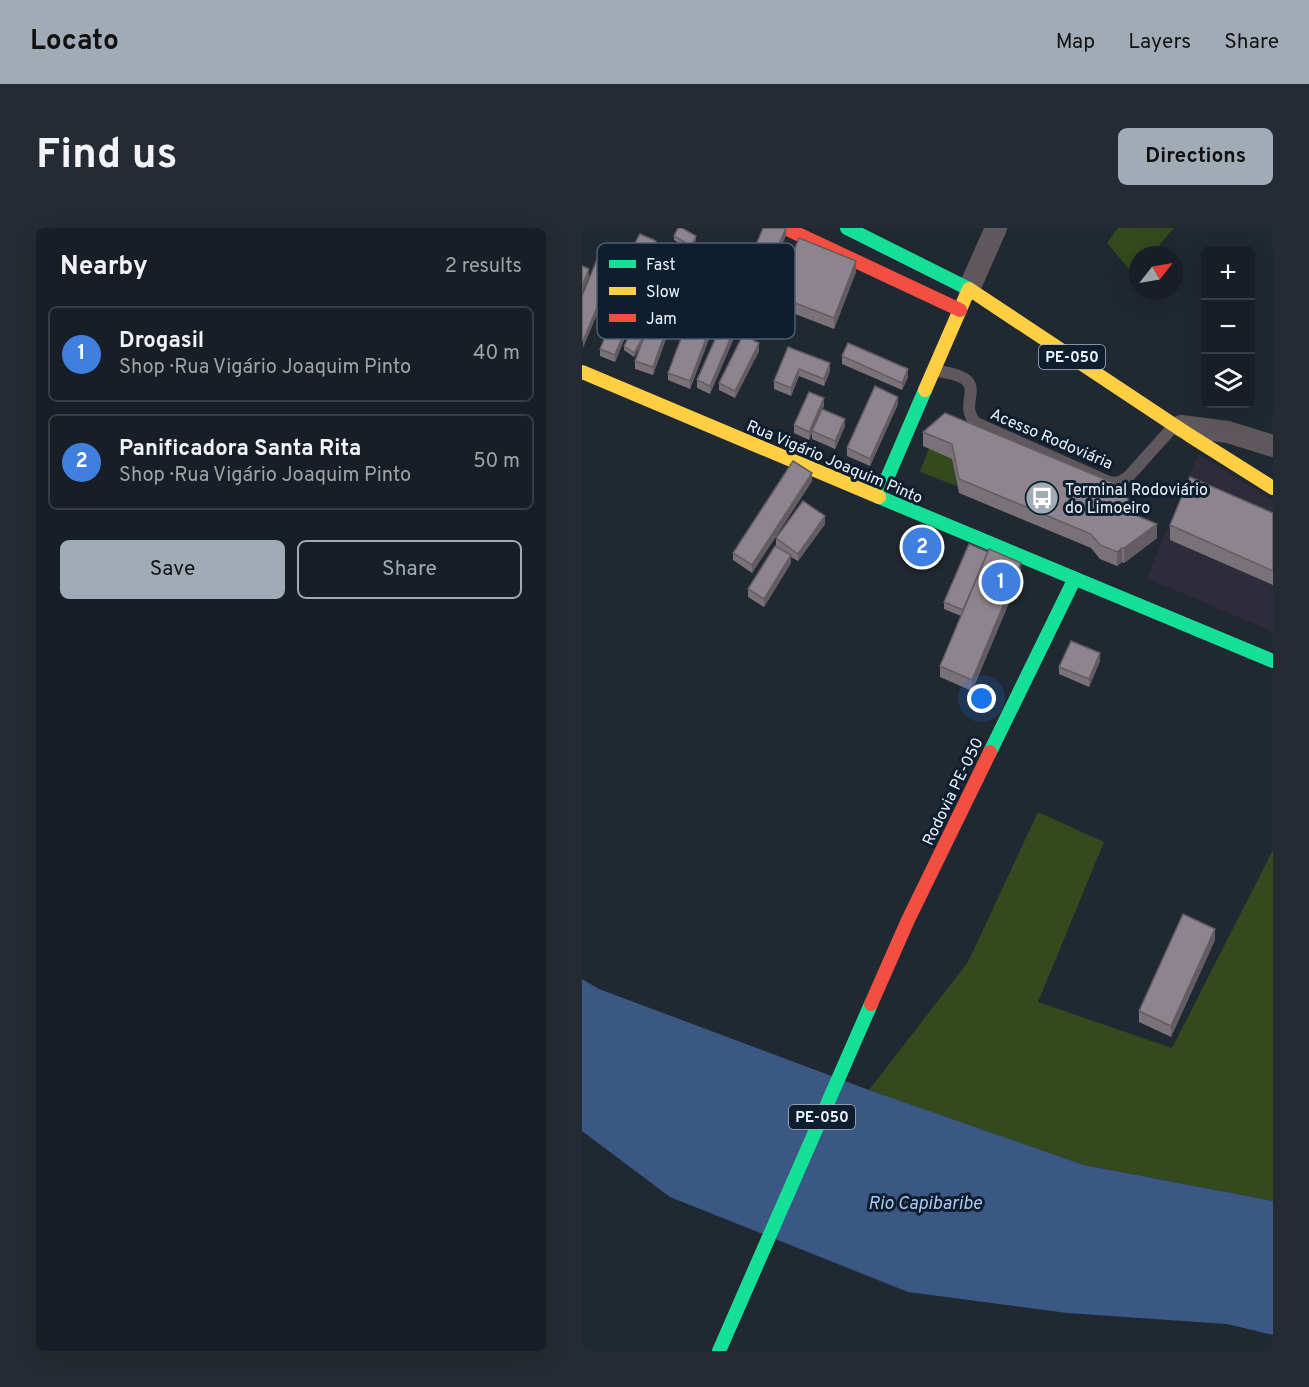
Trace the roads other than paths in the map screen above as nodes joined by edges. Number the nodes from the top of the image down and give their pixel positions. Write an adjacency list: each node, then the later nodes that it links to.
1 (785, 228): 5 (main road)
2 (847, 228): 4 (main road)
3 (996, 228): 4 (street)
4 (969, 289): 5 (main road); 8 (main road, PE-050)
5 (960, 310): 6 (main road)
6 (933, 370): 8 (lane, Acesso Rodoviária); 11 (main road)
7 (582, 372): 11 (main road, Rua Vigário Joaquim Pinto)
8 (1174, 426): 9 (street); 10 (main road, PE-050)
9 (1273, 446)
10 (1273, 488)
11 (879, 497): 12 (main road, Rua Vigário Joaquim Pinto)
12 (1074, 580): 13 (main road, Rua Vigário Joaquim Pinto); 14 (main road, Rodovia PE-050 / PE-050)
13 (1273, 661)
14 (719, 1351)

